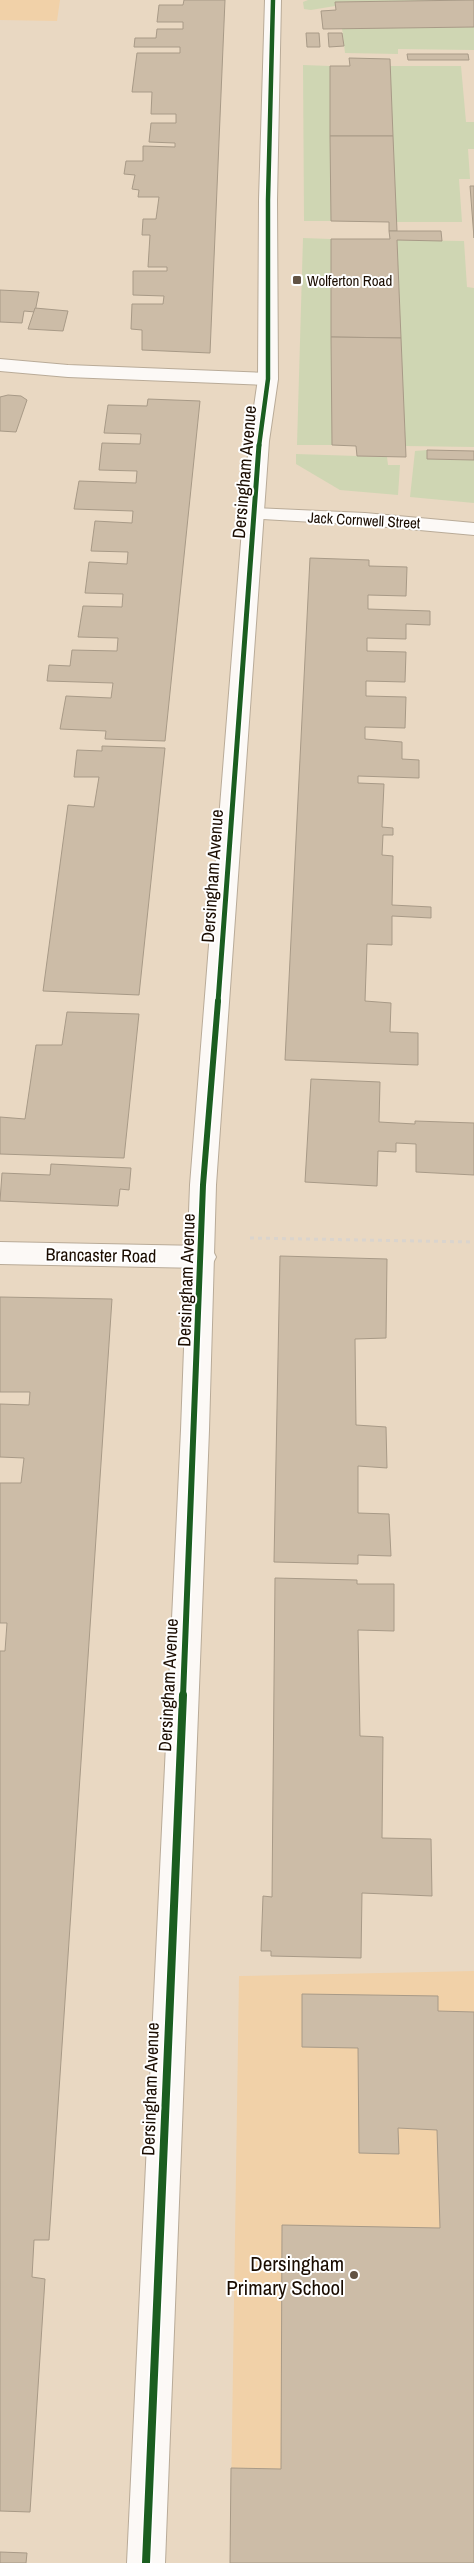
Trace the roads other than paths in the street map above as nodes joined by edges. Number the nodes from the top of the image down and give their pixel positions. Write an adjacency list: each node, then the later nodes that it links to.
1 (273, 0): 3 (main road, Dersingham Avenue)
2 (0, 365): 3 (main road)
3 (268, 378): 4 (main road, Dersingham Avenue)
4 (254, 514): 5 (main road, Jack Cornwell Street); 6 (main road, Dersingham Avenue)
5 (474, 529)
6 (202, 1247): 7 (main road, Brancaster Road); 8 (main road, Dersingham Avenue)
7 (0, 1253)
8 (146, 2563)

